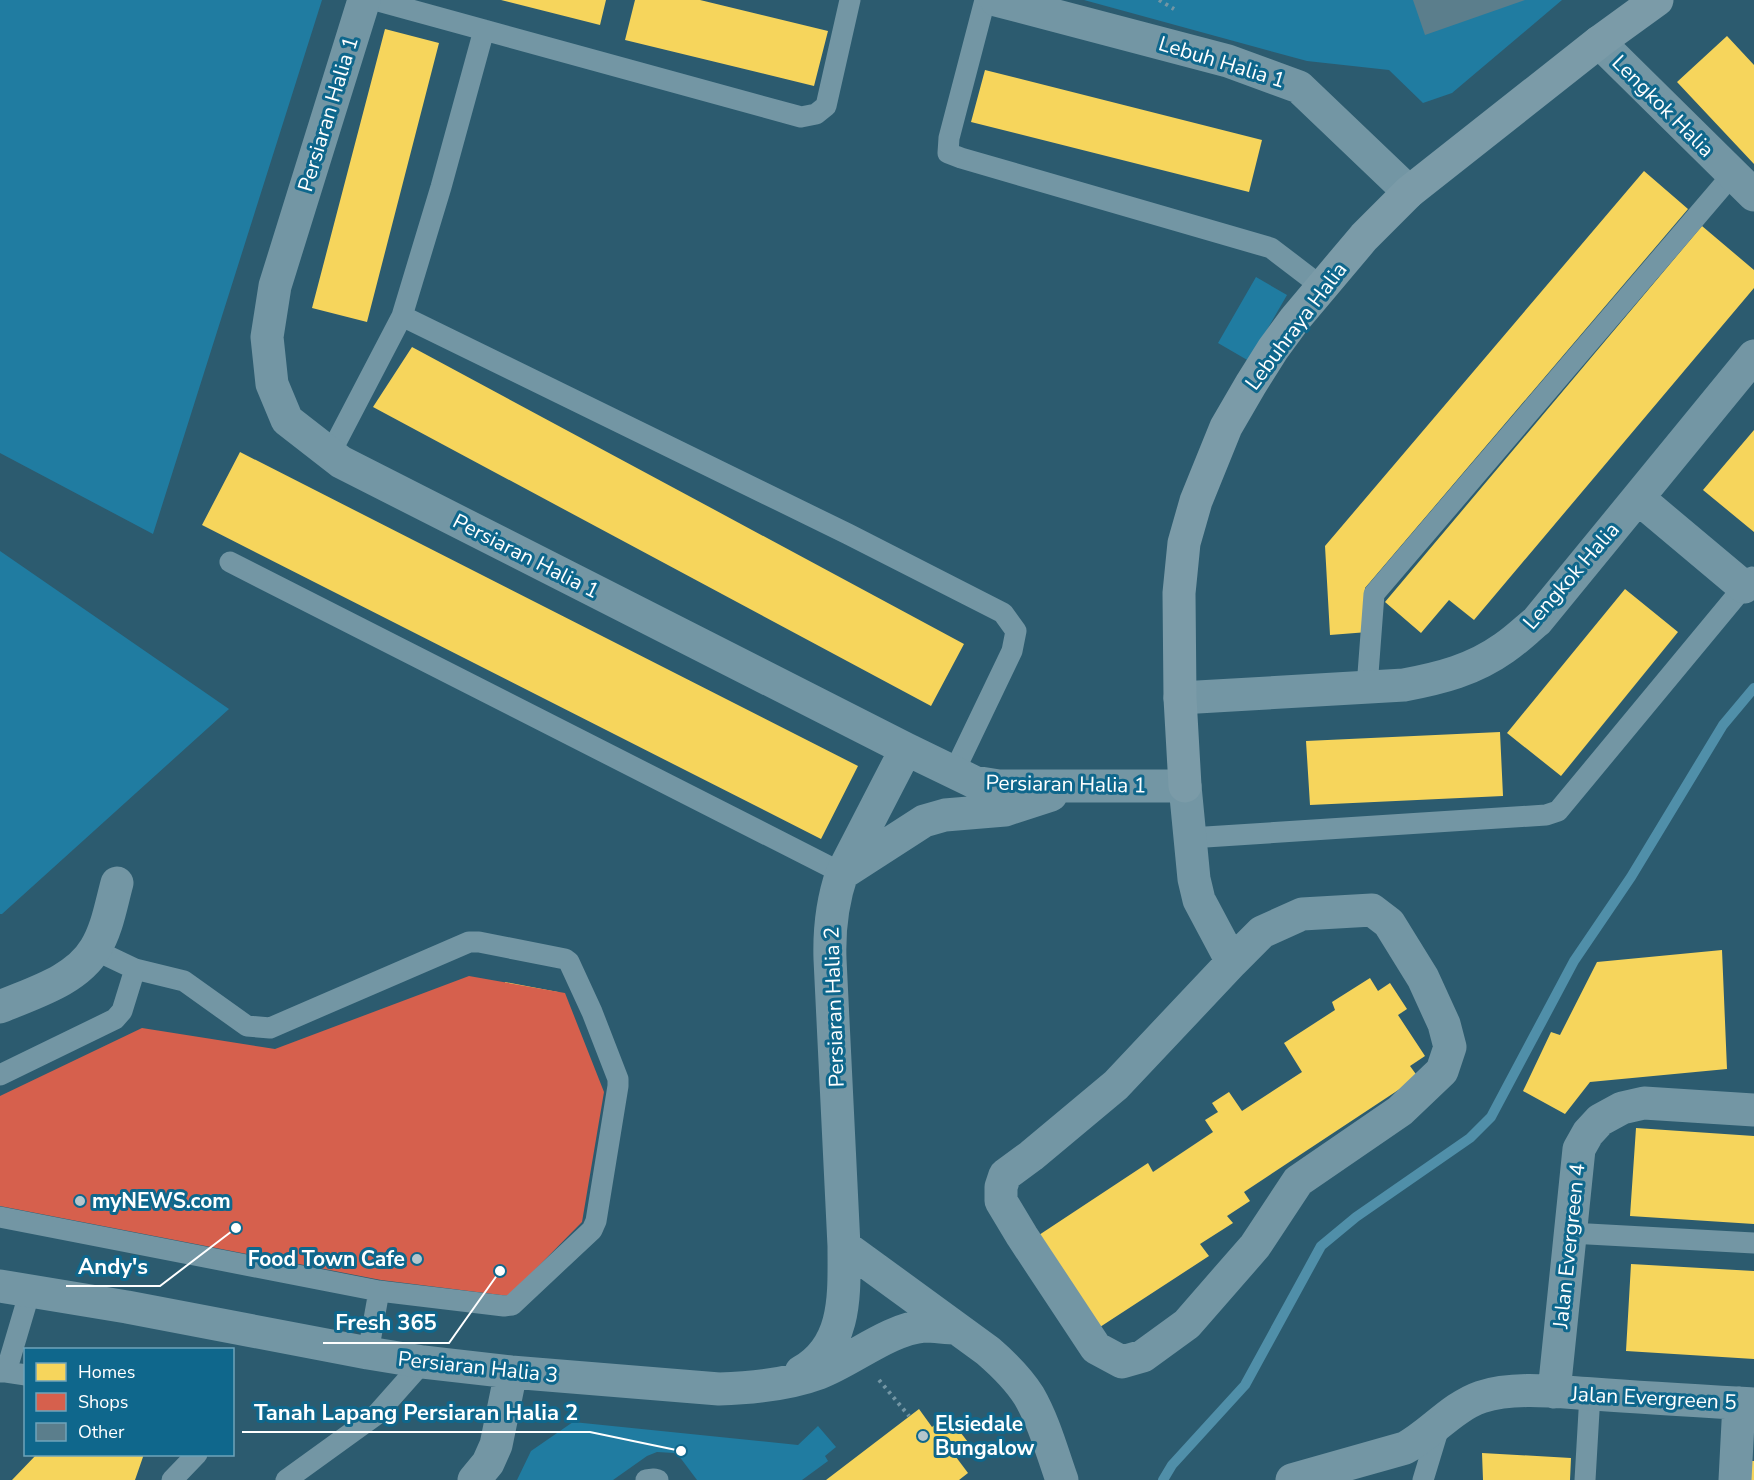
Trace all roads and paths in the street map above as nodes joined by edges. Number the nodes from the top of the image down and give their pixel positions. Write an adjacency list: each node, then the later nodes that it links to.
1 (364, 0): 14 (street, Persiaran Halia 1)
2 (375, 0): 7 (lane)
3 (850, 0): 7 (lane)
4 (985, 0): 11 (lane)
5 (996, 0): 10 (street, Lebuh Halia 1)
6 (1657, 0): 8 (street, Lebuhraya Halia)
7 (484, 30): 12 (lane)
8 (1599, 42): 9 (street, Lengkok Halia); 10 (street, Lebuhraya Halia)
9 (1743, 185): 18 (lane)
10 (1409, 192): 11 (street, Lebuhraya Halia)
11 (1322, 287): 19 (street, Lebuhraya Halia)
12 (402, 316): 14 (lane); 21 (lane)
13 (1754, 356): 15 (street, Lengkok Halia)
14 (330, 454): 20 (street, Persiaran Halia 1)
15 (1638, 498): 17 (street); 18 (street, Lengkok Halia)
16 (230, 562): 25 (lane)
17 (1749, 581): 24 (lane)
18 (1367, 687): 19 (street, Lengkok Halia)
19 (1180, 698): 23 (street, Lebuhraya Halia)
20 (906, 749): 21 (street, Persiaran Halia 1); 25 (street, Persiaran Halia 2)
21 (954, 772): 22 (street, Persiaran Halia 1)
22 (1075, 786): 23 (street, Persiaran Halia 1); 25 (street)
23 (1185, 786): 24 (street)
24 (1190, 838): 28 (street)
25 (842, 873): 36 (street, Persiaran Halia 2)
26 (117, 883): 27 (street)
27 (94, 950): 29 (lane); 30 (street)
28 (1232, 962): 28 (street)
29 (135, 969): 31 (lane); 38 (lane)
30 (0, 1007)
31 (0, 1075)
32 (1754, 1110): 34 (street, Jalan Evergreen 4)
33 (0, 1217): 38 (lane)
34 (1570, 1233): 35 (lane); 46 (street, Jalan Evergreen 4)
35 (1754, 1243)
36 (844, 1246): 39 (street); 45 (street, Persiaran Halia 2)
37 (15, 1288): 40 (street, Persiaran Halia 3); 43 (lane)
38 (379, 1291): 40 (lane)
39 (957, 1328): 45 (street); 57 (street)
40 (368, 1353): 41 (street, Persiaran Halia 3)
41 (423, 1362): 42 (street, Persiaran Halia 3); 53 (lane)
42 (511, 1372): 45 (street, Persiaran Halia 3); 54 (street)
43 (11, 1373)
44 (880, 1382): 49 (path)
45 (781, 1383)
46 (1554, 1392): 47 (street, Jalan Evergreen 5); 50 (street, Jalan Evergreen 5)
47 (1590, 1394): 48 (street, Jalan Evergreen 5); 60 (lane)
48 (1747, 1403): 61 (street)
49 (909, 1416)
50 (1440, 1424): 58 (street, Jalan Evergreen 5); 59 (lane)
51 (196, 1456): 52 (lane)
52 (172, 1480)
53 (286, 1480)
54 (474, 1480)
55 (646, 1480): 56 (lane)
56 (658, 1480)
57 (1062, 1480)
58 (1292, 1480)
59 (1423, 1480)
60 (1585, 1480)
61 (1735, 1480)

